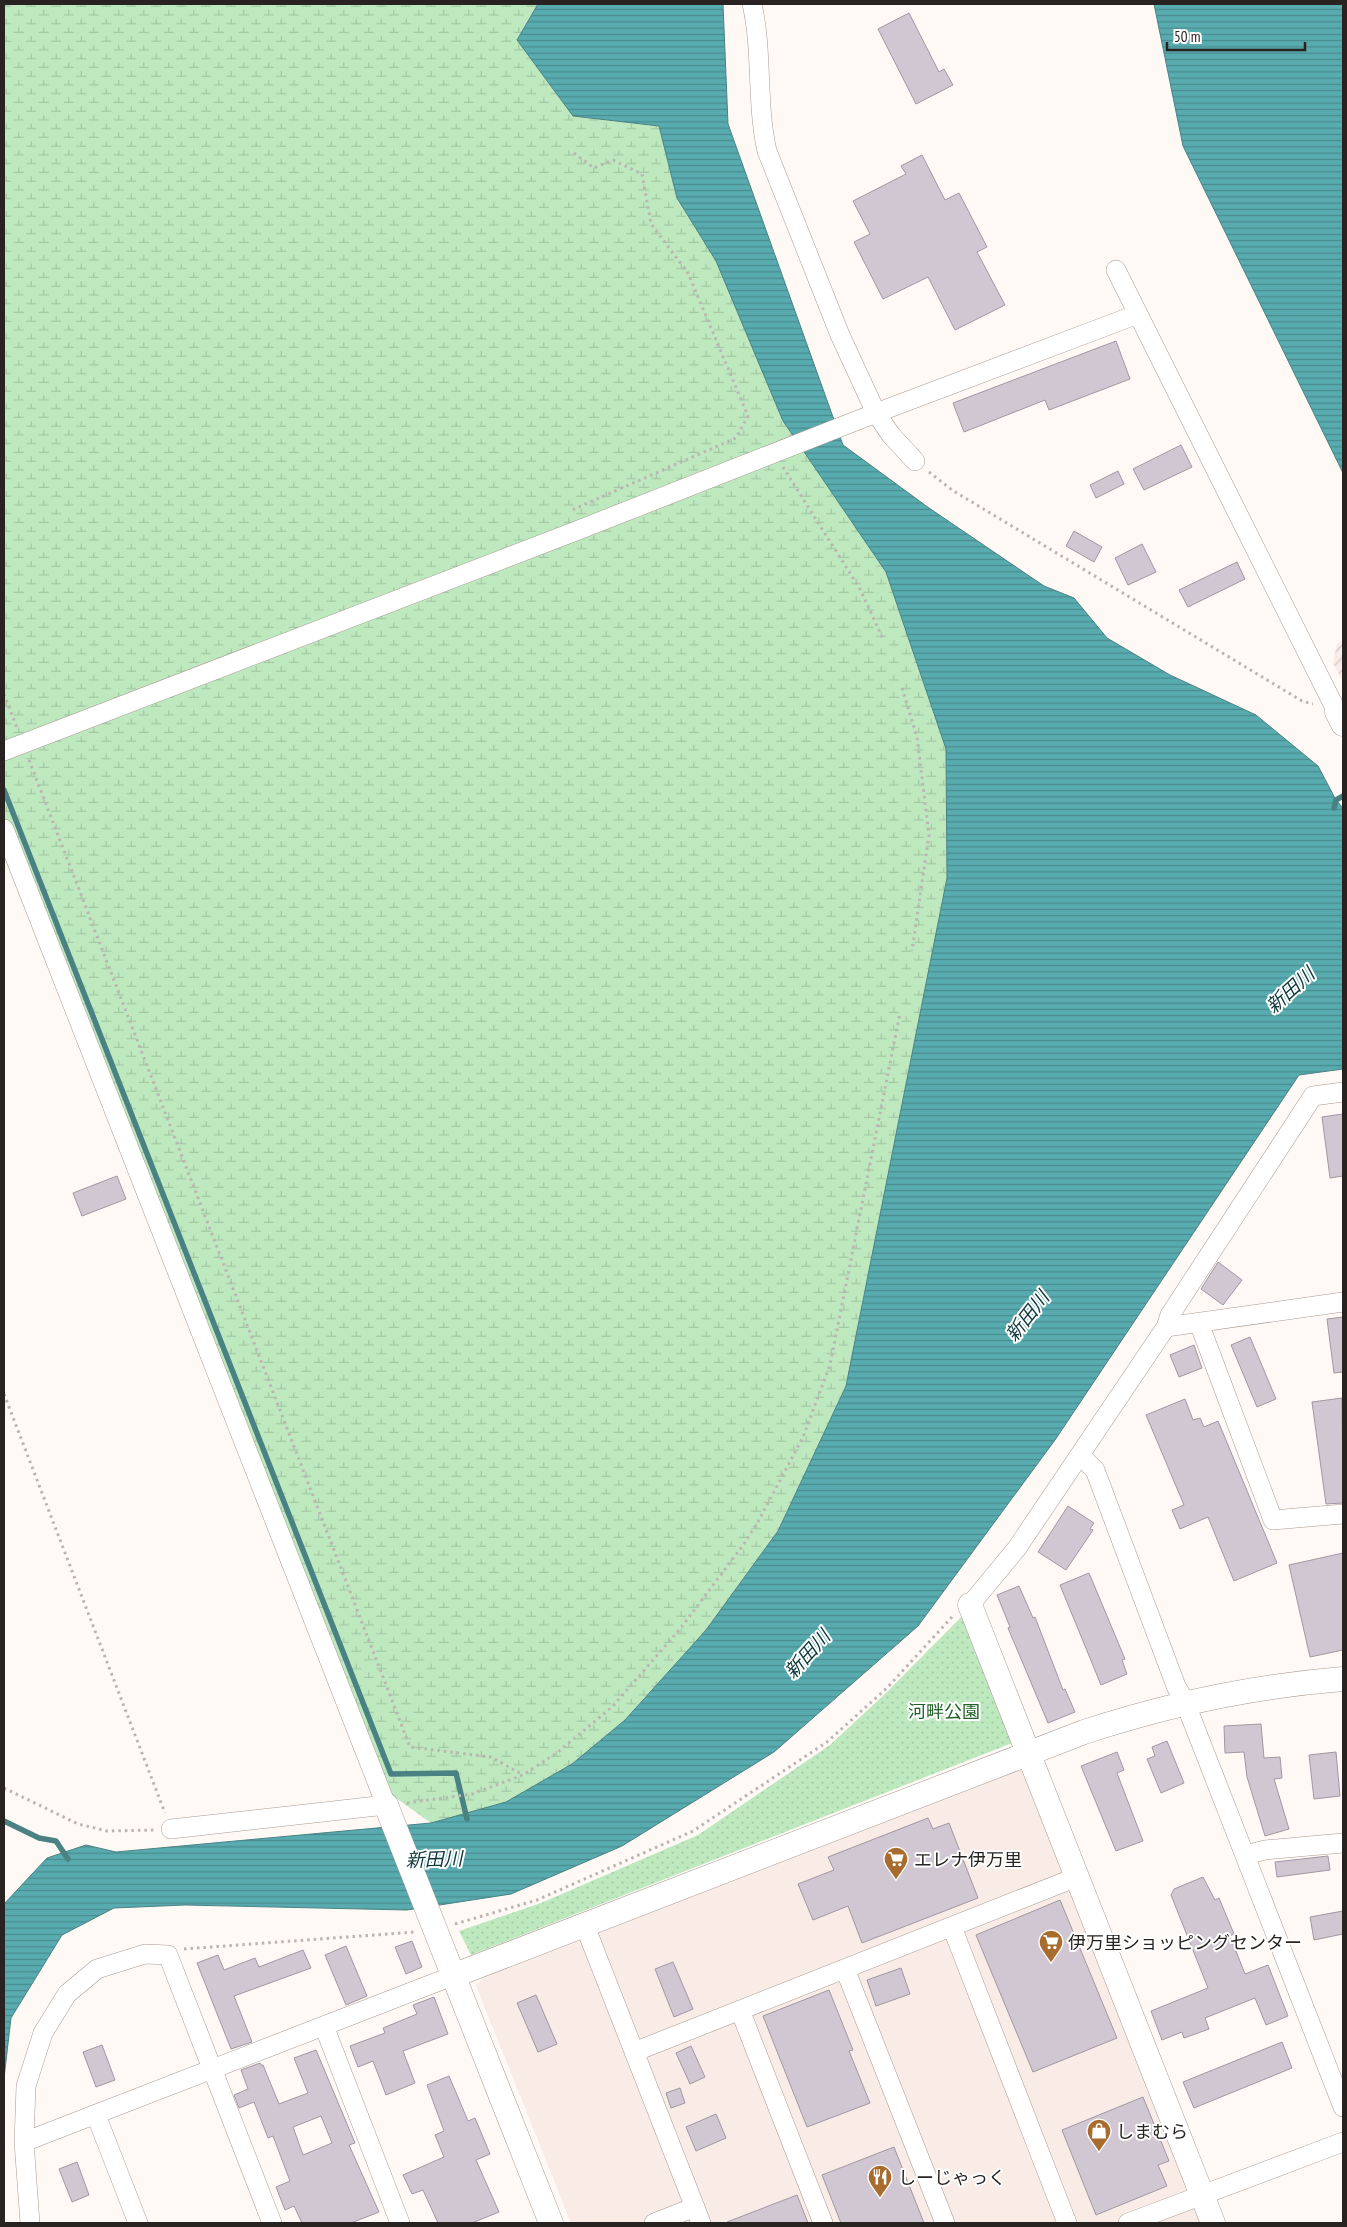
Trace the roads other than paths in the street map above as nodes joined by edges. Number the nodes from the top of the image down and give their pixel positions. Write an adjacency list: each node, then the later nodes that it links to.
1 (752, 4): 4 (street)
2 (1116, 270): 3 (street)
3 (1138, 314): 4 (street); 6 (street)
4 (868, 416): 5 (street); 7 (street)
5 (915, 462)
6 (1340, 718)
7 (4, 751)
8 (4, 829): 19 (street)
9 (1343, 1092): 12 (street)
10 (1343, 1302): 11 (street)
11 (1199, 1323): 12 (street); 14 (street)
12 (1166, 1327): 13 (street)
13 (1081, 1456): 15 (street); 17 (street)
14 (1343, 1514)
15 (970, 1605): 18 (street)
16 (1343, 1679): 17 (street)
17 (1185, 1702): 18 (street); 22 (street)
18 (1029, 1753): 23 (street); 24 (street)
19 (386, 1805): 20 (street); 27 (street)
20 (171, 1829)
21 (1343, 1843): 22 (street)
22 (1246, 1856): 32 (street)
23 (1077, 1877): 25 (street); 36 (street)
24 (585, 1926): 27 (street); 30 (street)
25 (952, 1926): 26 (street); 46 (street)
26 (845, 1969): 28 (street); 45 (street)
27 (455, 1975): 29 (street); 42 (street)
28 (740, 2010): 30 (street); 44 (street)
29 (324, 2026): 31 (street); 41 (street)
30 (634, 2052): 37 (street)
31 (212, 2070): 33 (street); 34 (street); 40 (street)
32 (1343, 2107)
33 (96, 2116): 34 (street); 39 (street)
34 (24, 2142): 38 (street)
35 (1343, 2142): 36 (street)
36 (1202, 2196): 47 (street); 48 (street)
37 (698, 2215): 43 (street)
38 (30, 2223)
39 (138, 2223)
40 (272, 2223)
41 (400, 2223)
42 (551, 2223)
43 (654, 2223)
44 (823, 2223)
45 (945, 2223)
46 (1067, 2223)
47 (1128, 2223)
48 (1212, 2223)

